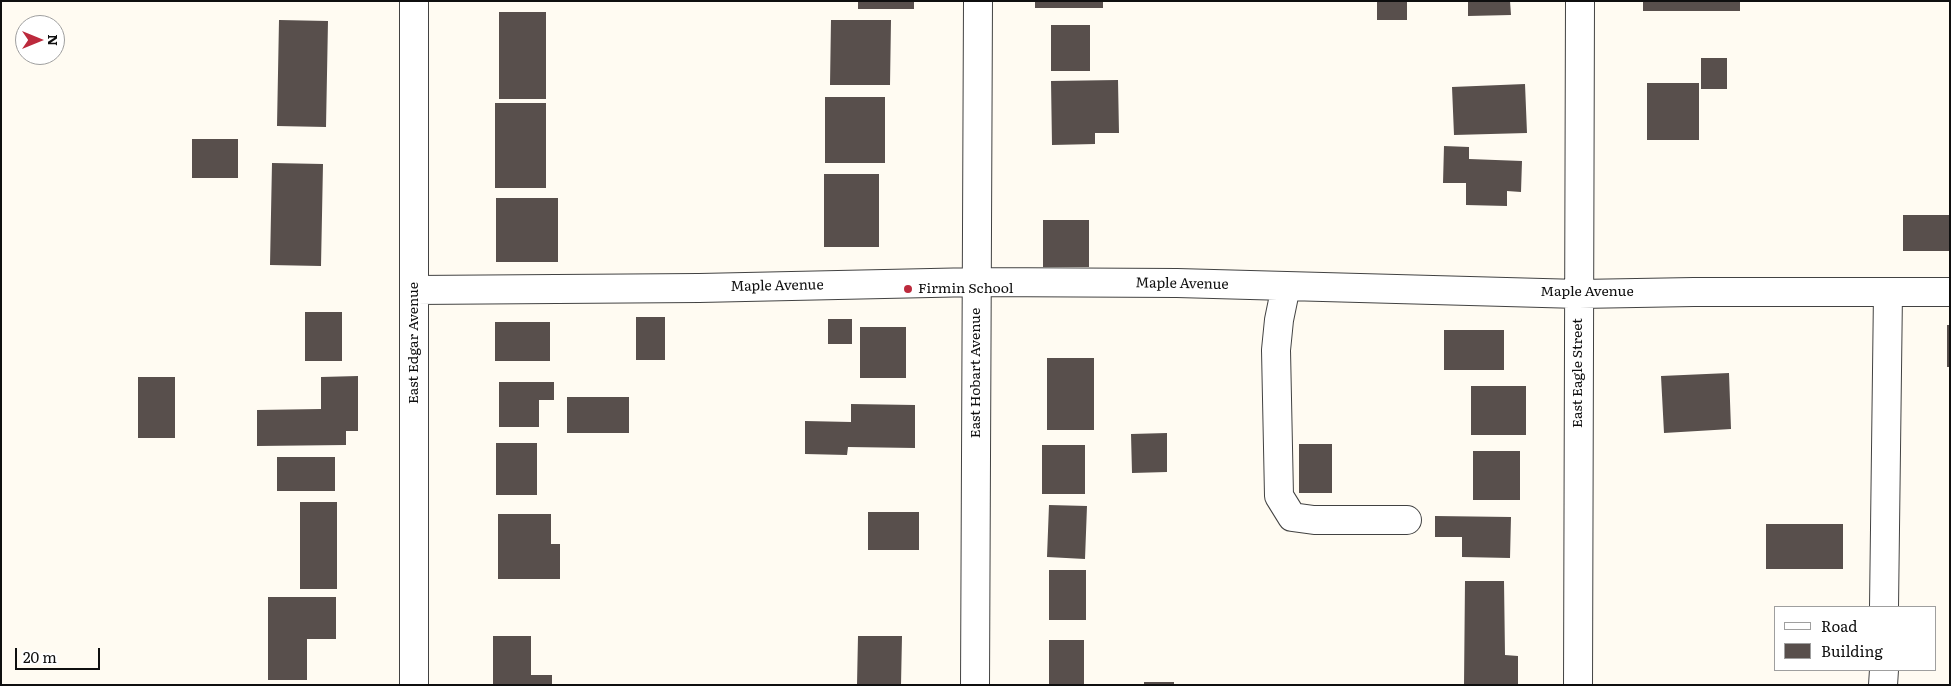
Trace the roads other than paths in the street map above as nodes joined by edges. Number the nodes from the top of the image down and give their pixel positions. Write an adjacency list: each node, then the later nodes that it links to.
1 (414, 1): 6 (street, East Edgar Avenue)
2 (978, 1): 4 (street, East Hobart Avenue)
3 (1580, 1): 9 (street, East Eagle Street)
4 (977, 282): 5 (street, Maple Avenue); 6 (street, Maple Avenue); 14 (street, East Hobart Avenue)
5 (1286, 286): 9 (street, Maple Avenue); 10 (street)
6 (414, 290): 13 (street, East Edgar Avenue)
7 (1888, 292): 8 (street, Maple Avenue); 9 (street, Maple Avenue); 11 (street)
8 (1950, 292)
9 (1578, 294): 15 (street, East Eagle Street)
10 (1407, 520)
11 (1884, 606)
12 (1884, 671): 16 (street)
13 (414, 685)
14 (975, 685)
15 (1578, 685)
16 (1883, 685)

